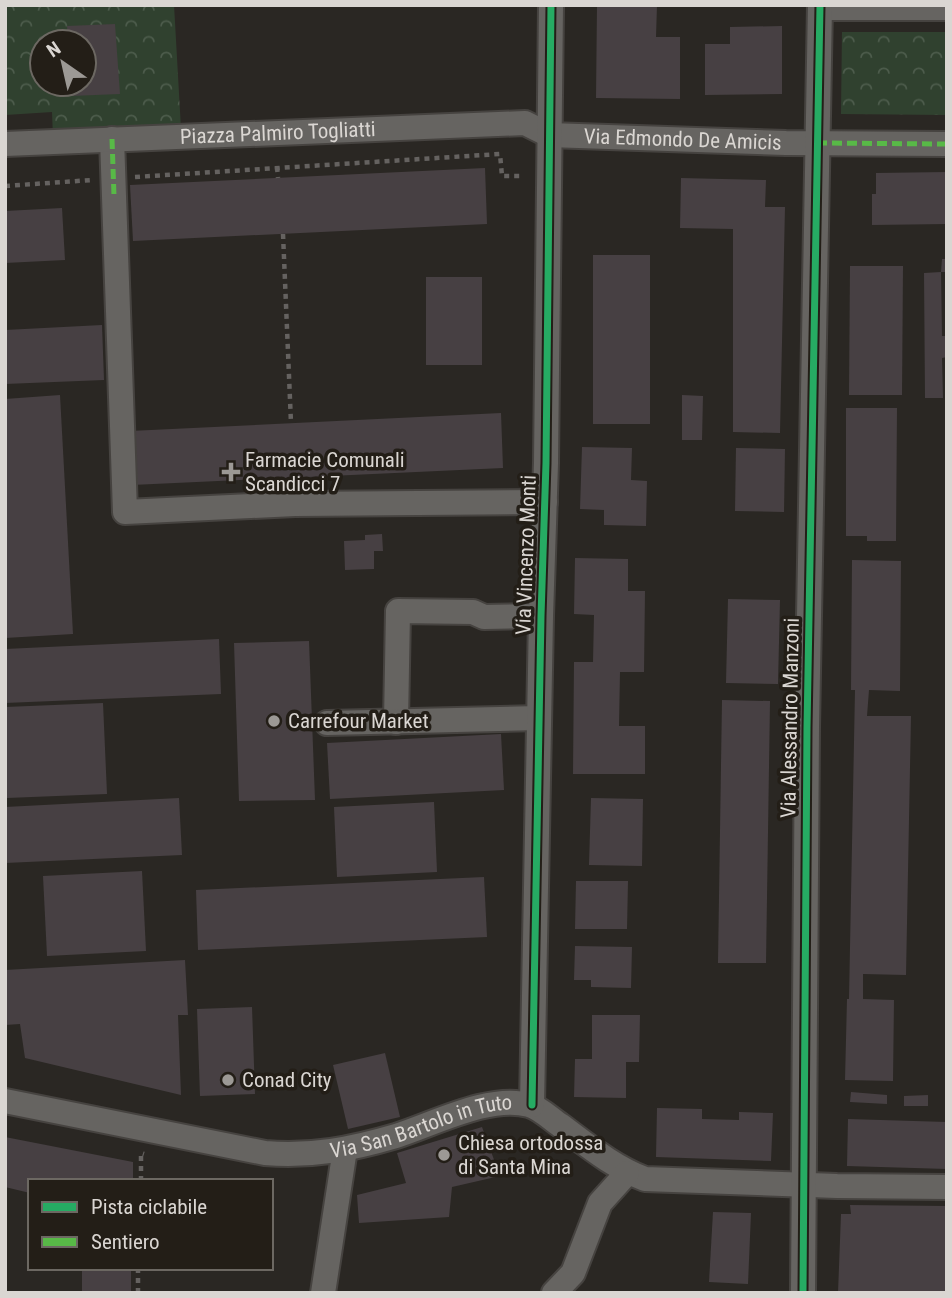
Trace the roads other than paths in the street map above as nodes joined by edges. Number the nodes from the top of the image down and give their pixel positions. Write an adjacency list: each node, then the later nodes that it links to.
1 (551, 5): 4 (street, Via Vincenzo Monti)
2 (820, 7): 3 (street); 6 (street, Via Alessandro Manzoni)
3 (947, 8)
4 (549, 135): 5 (street, Piazza Palmiro Togliatti); 6 (street, Via Edmondo De Amicis); 9 (street, Via Vincenzo Monti)
5 (112, 139): 7 (street, Piazza Palmiro Togliatti); 9 (street, Via Vincenzo Monti)
6 (817, 143): 8 (street, Via Edmondo De Amicis); 18 (street, Via Alessandro Manzoni)
7 (5, 144)
8 (947, 144)
9 (545, 502): 10 (street, Via Vincenzo Monti)
10 (541, 616): 11 (street, Via Vincenzo Monti); 12 (street)
11 (539, 718): 12 (street); 15 (street, Via Vincenzo Monti)
12 (396, 722): 13 (street)
13 (327, 723)
14 (5, 1101): 16 (street, Via San Bartolo in Tuto)
15 (532, 1105): 16 (street, Via San Bartolo in Tuto); 17 (street, Via San Bartolo in Tuto)
16 (345, 1149): 20 (street)
17 (627, 1173): 18 (street, Via San Bartolo in Tuto); 21 (street)
18 (803, 1185): 19 (street, Via San Bartolo in Tuto); 22 (street, Via Alessandro Manzoni)
19 (947, 1187)
20 (323, 1293)
21 (554, 1293)
22 (803, 1293)

